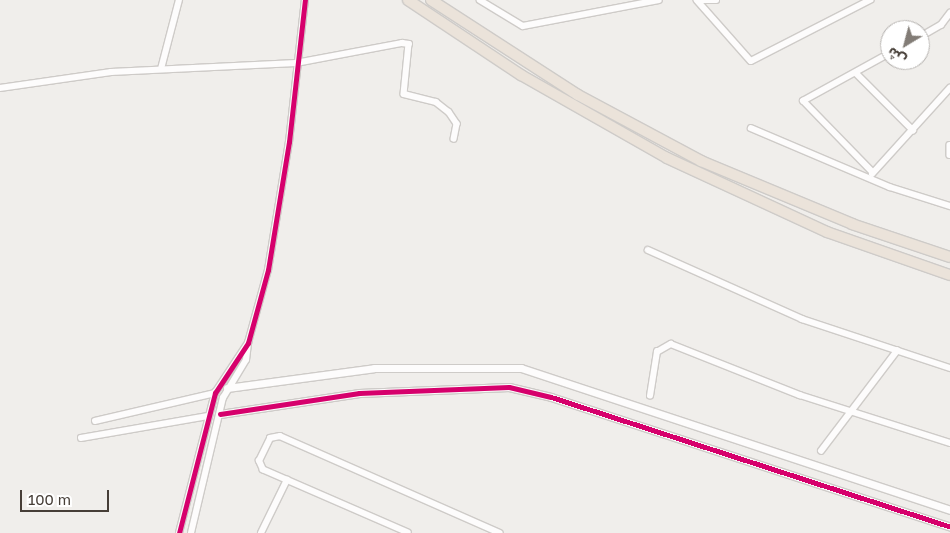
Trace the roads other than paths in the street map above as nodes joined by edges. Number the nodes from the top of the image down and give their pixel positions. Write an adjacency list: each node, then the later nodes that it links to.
1 (179, 0): 14 (street)
2 (305, 0): 13 (street)
3 (408, 0): 27 (highway)
4 (431, 0): 26 (highway)
5 (480, 0): 6 (street)
6 (659, 0)
7 (698, 0): 8 (street); 9 (street)
8 (716, 0)
9 (870, 0)
10 (950, 12): 11 (street)
11 (930, 31)
12 (880, 59): 15 (street)
13 (296, 63): 14 (street); 20 (street); 28 (street)
14 (161, 69): 16 (street)
15 (856, 72): 19 (street); 23 (street)
16 (0, 88)
17 (950, 88): 19 (street)
18 (751, 128): 23 (street)
19 (913, 130): 23 (street)
20 (454, 139)
21 (950, 145): 22 (street)
22 (950, 155)
23 (871, 175): 24 (street)
24 (950, 206)
25 (648, 250): 29 (street)
26 (950, 257)
27 (950, 275)
28 (248, 343): 30 (street); 32 (street)
29 (897, 351): 31 (street); 36 (street)
30 (231, 364): 32 (street); 34 (street)
31 (950, 368)
32 (239, 371): 33 (street)
33 (227, 388): 37 (street); 44 (street)
34 (214, 393): 38 (street); 39 (street)
35 (650, 396): 36 (street)
36 (851, 412): 41 (street); 42 (street)
37 (219, 417): 38 (street); 45 (street); 47 (street)
38 (208, 418): 40 (street); 46 (street)
39 (95, 421)
40 (81, 438)
41 (950, 443)
42 (821, 451)
43 (287, 480): 48 (street); 49 (street); 50 (street)
44 (950, 510)
45 (950, 527)
46 (179, 533)
47 (191, 533)
48 (261, 533)
49 (408, 533)
50 (500, 533)

